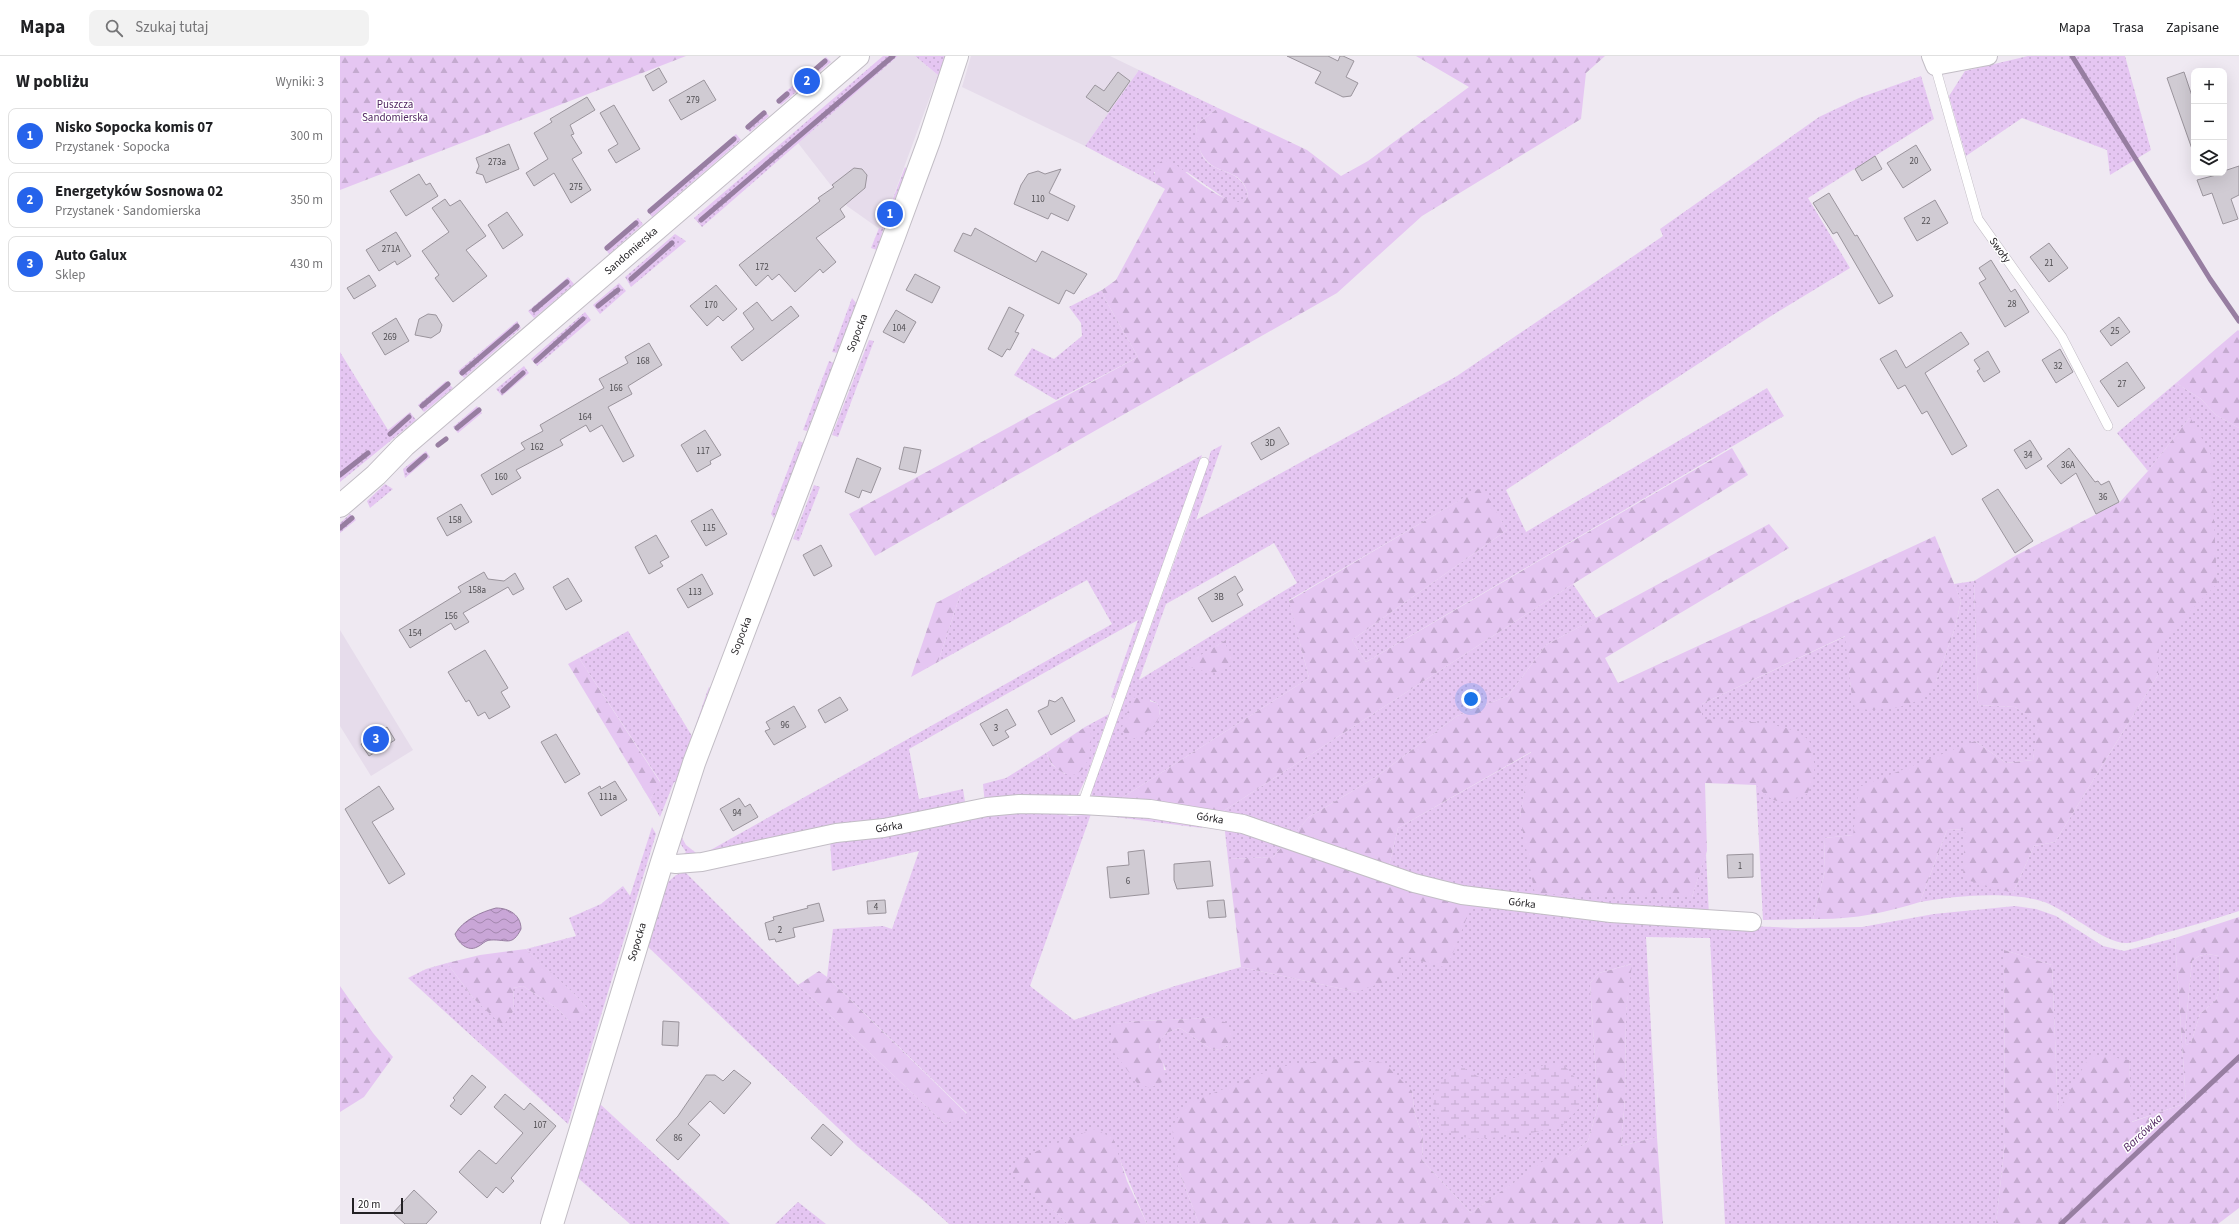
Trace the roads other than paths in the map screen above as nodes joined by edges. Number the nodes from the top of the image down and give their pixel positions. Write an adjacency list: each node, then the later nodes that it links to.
1 (858, 56): 6 (street, Sandomierska)
2 (957, 56): 11 (street, Sopocka)
3 (1988, 56): 4 (street)
4 (1933, 61): 5 (lane, Swoły)
5 (2108, 426)
6 (404, 446): 8 (street, Sandomierska); 9 (street, Sandomierska)
7 (1204, 462): 10 (lane)
8 (340, 490)
9 (340, 506)
10 (1082, 805): 11 (street, Górka); 12 (street, Górka)
11 (662, 862): 13 (street, Sopocka)
12 (1752, 922)
13 (552, 1224)

